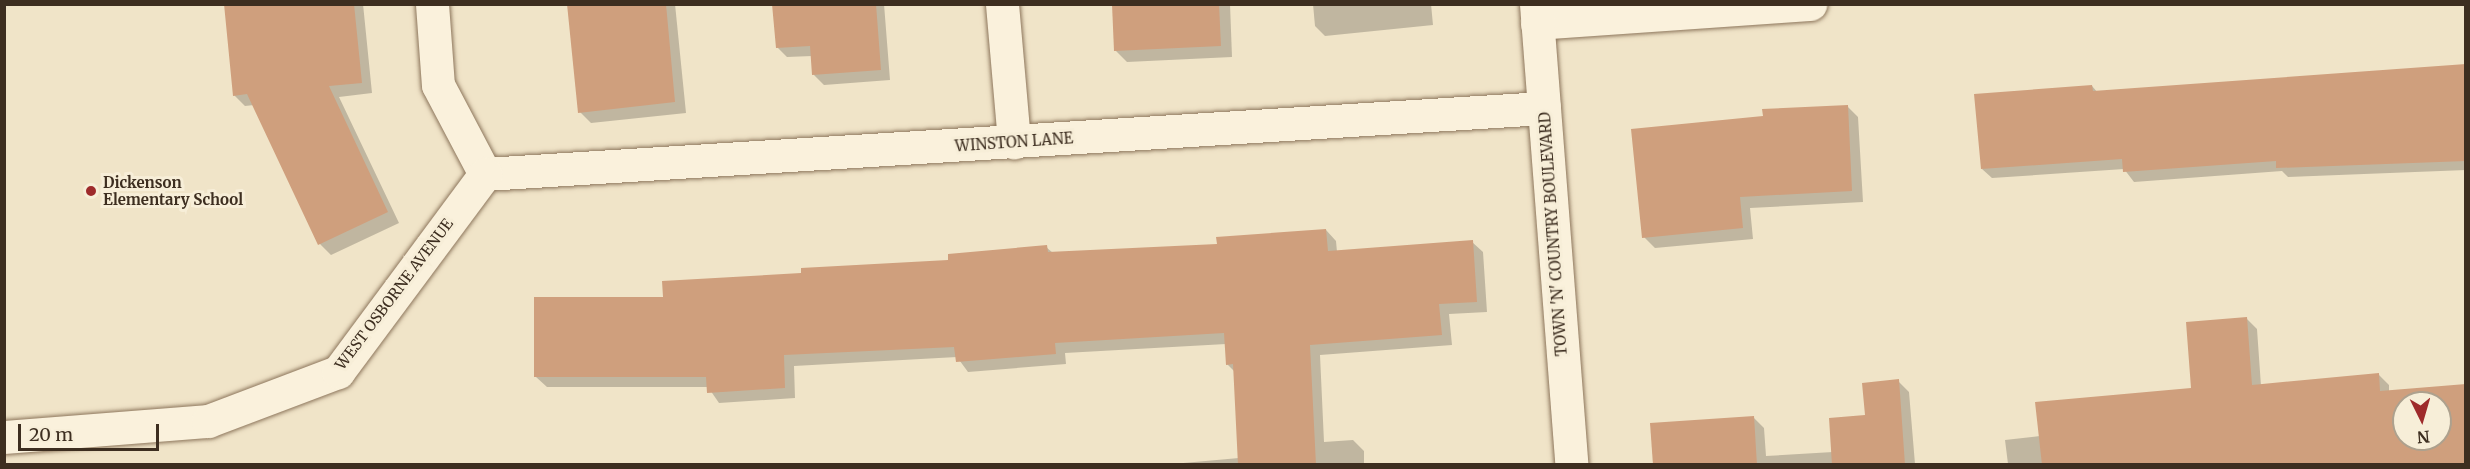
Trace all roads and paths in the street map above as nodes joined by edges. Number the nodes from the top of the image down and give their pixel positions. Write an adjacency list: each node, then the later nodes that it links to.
1 (432, 4): 7 (street)
2 (1002, 4): 6 (street)
3 (1810, 4): 4 (street)
4 (1536, 14): 5 (street, TOWN 'N' COUNTRY BOULEVARD)
5 (1544, 108): 6 (street, WINSTON LANE); 9 (street, TOWN 'N' COUNTRY BOULEVARD)
6 (1014, 142): 7 (street, WINSTON LANE)
7 (485, 174): 8 (street, WEST OSBORNE AVENUE)
8 (4, 437)
9 (1571, 465)

